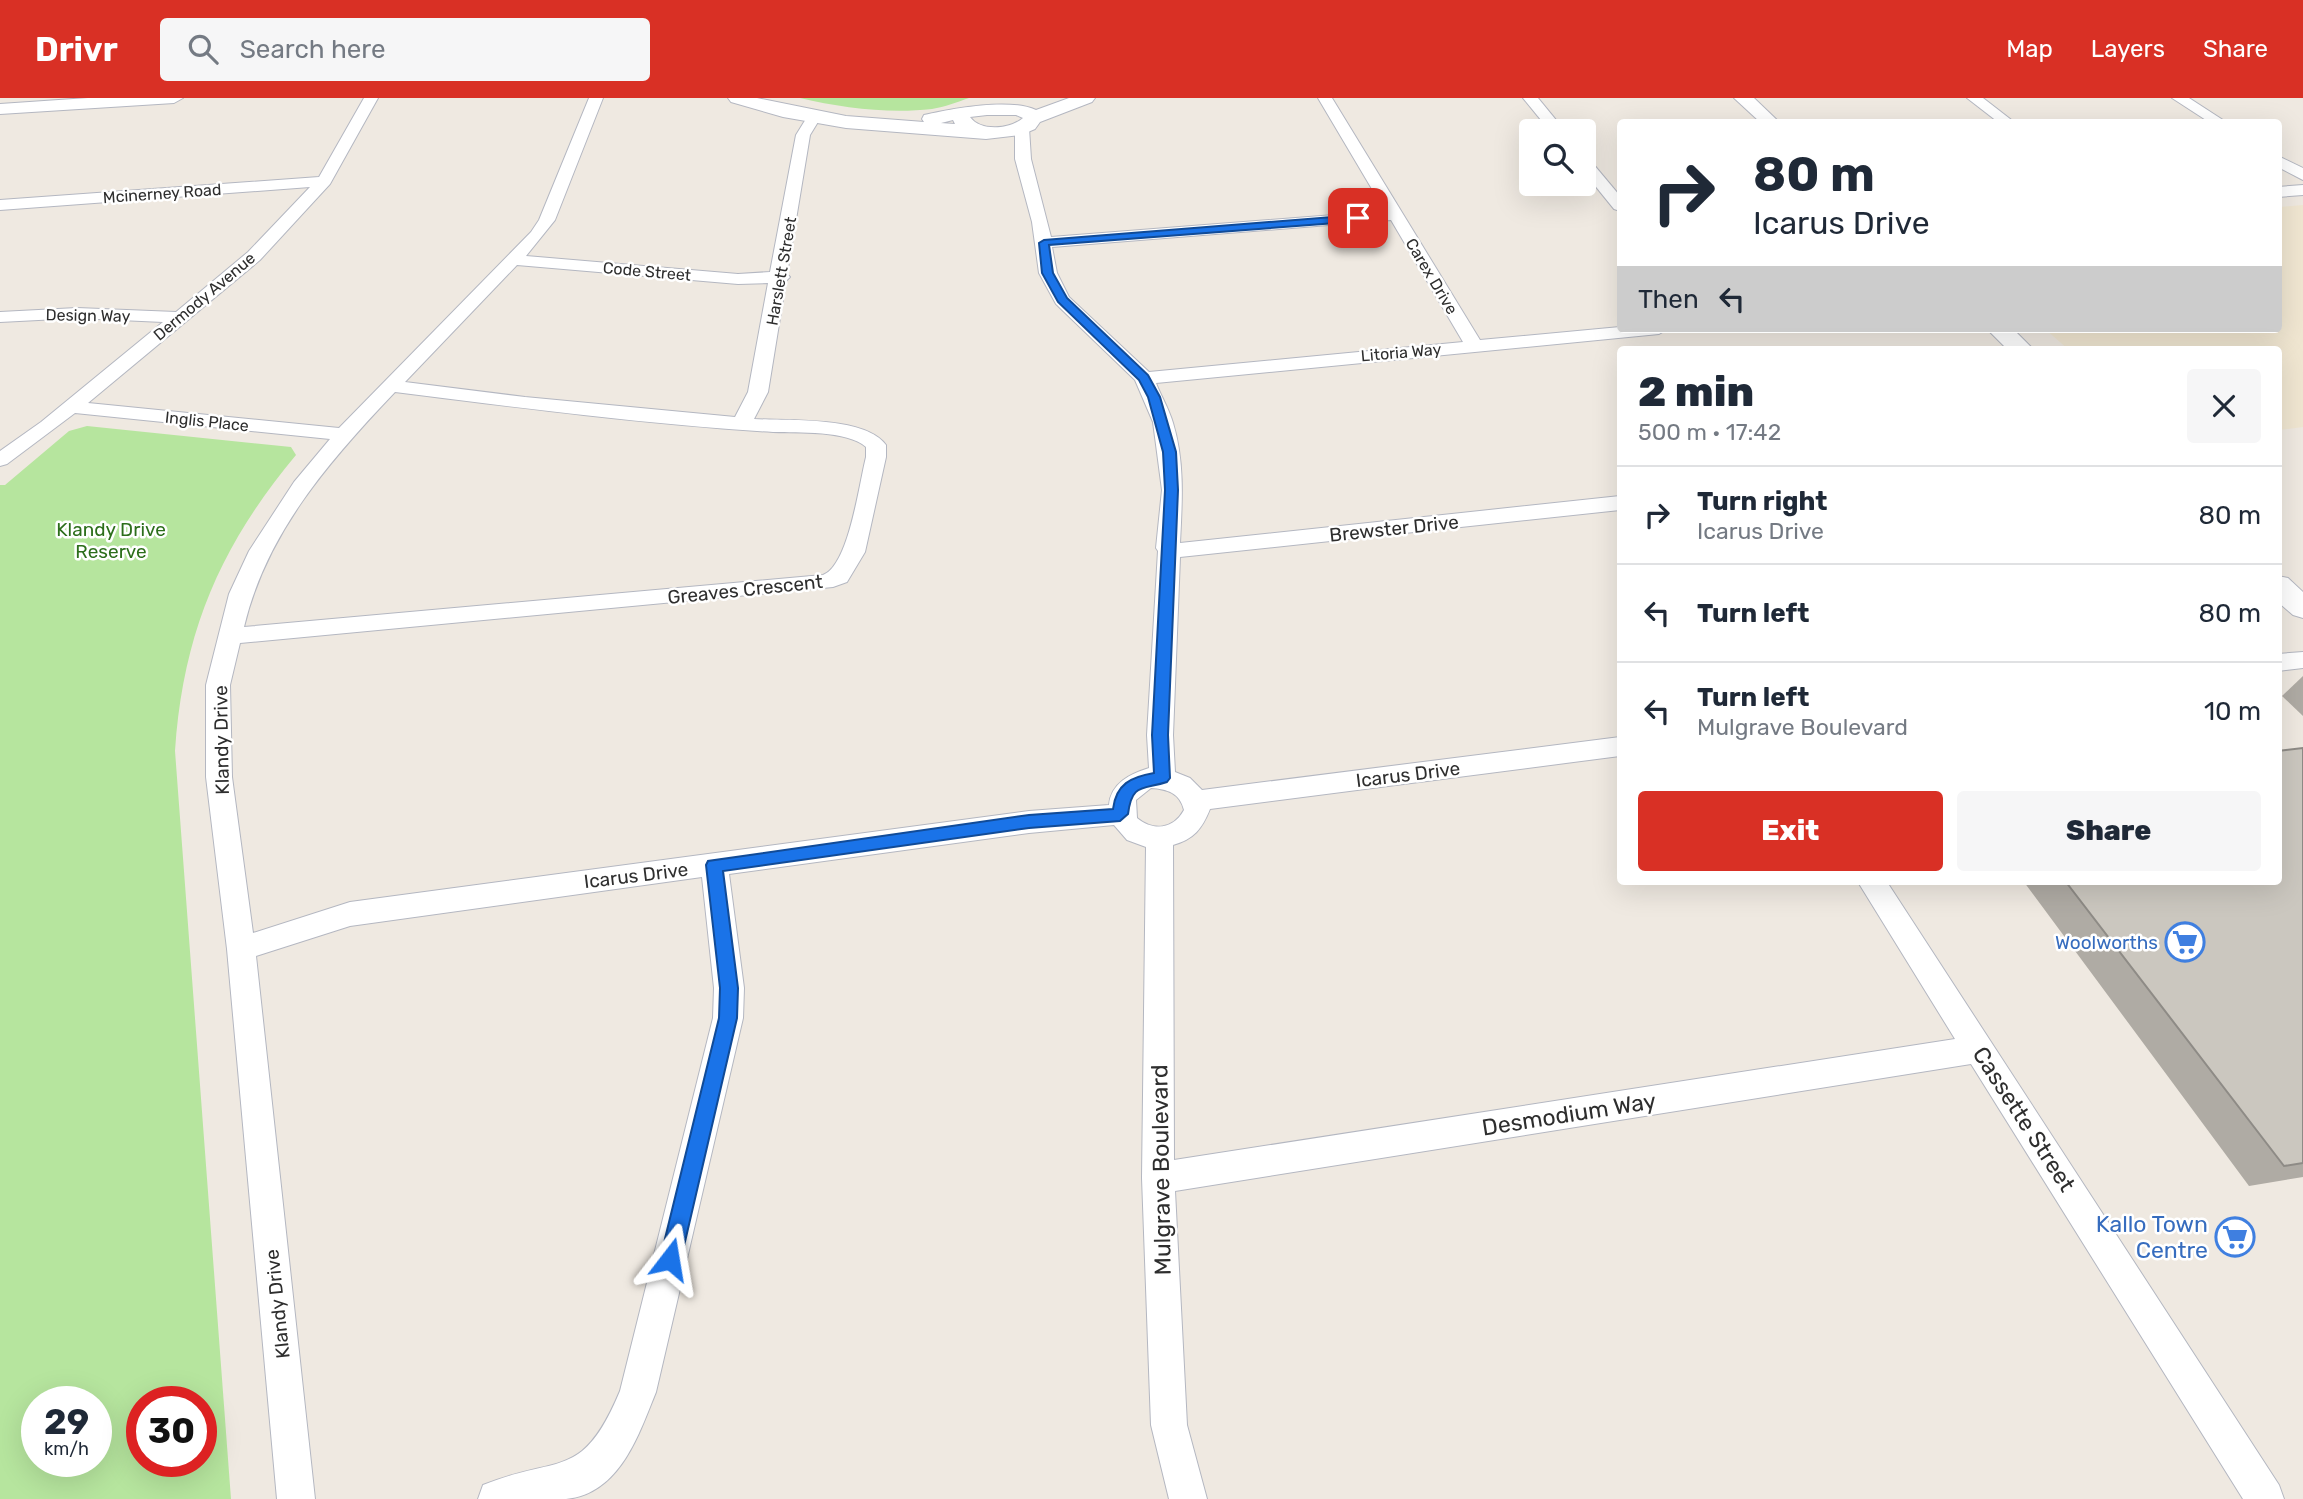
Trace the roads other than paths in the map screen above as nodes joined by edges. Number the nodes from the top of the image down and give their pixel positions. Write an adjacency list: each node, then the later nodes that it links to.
1 (174, 98): 12 (street)
2 (371, 98): 26 (street, Dermody Avenue)
3 (737, 98): 14 (street)
4 (1325, 98): 31 (street, Carex Drive)
5 (1530, 98): 15 (street)
6 (1743, 98): 16 (street)
7 (1974, 98): 17 (street)
8 (2179, 98): 18 (street)
9 (593, 99): 33 (street, Klandy Drive)
10 (1082, 99): 11 (street); 19 (street)
11 (1017, 104): 13 (street); 19 (street)
12 (0, 109)
13 (970, 109): 20 (street); 21 (street)
14 (814, 117): 20 (street); 34 (street, Harslett Street)
15 (1548, 119)
16 (1767, 119)
17 (2003, 119)
18 (2214, 119)
19 (1028, 123): 21 (street); 22 (street)
20 (887, 124): 21 (street)
21 (981, 132): 22 (street)
22 (1023, 159): 32 (street)
23 (2282, 162): 24 (street)
24 (2303, 175)
25 (1596, 177): 29 (street)
26 (324, 181): 30 (street, Mcinerney Road); 36 (street, Dermody Avenue)
27 (2303, 190): 28 (street)
28 (2282, 192)
29 (1617, 202)
30 (0, 205)
31 (1395, 215): 32 (street); 39 (street, Carex Drive)
32 (1044, 243): 41 (street)
33 (513, 260): 34 (street, Code Street); 42 (street, Klandy Drive)
34 (780, 277): 44 (street, Harslett Street)
35 (0, 317): 36 (street, Design Way)
36 (177, 317): 43 (street, Dermody Avenue)
37 (1617, 333): 39 (street, Litoria Way)
38 (2003, 333): 40 (street)
39 (1474, 345): 41 (street, Litoria Way)
40 (2018, 346)
41 (1144, 378): 48 (street)
42 (391, 386): 44 (street, Greaves Crescent); 45 (street, Klandy Drive)
43 (71, 407): 45 (street, Inglis Place); 46 (street, Dermody Avenue)
44 (741, 424): 51 (street, Greaves Crescent)
45 (344, 434): 51 (street, Klandy Drive)
46 (0, 460)
47 (1617, 503): 48 (street, Brewster Drive)
48 (1167, 548): 55 (street)
49 (2282, 589): 50 (street)
50 (2303, 608)
51 (231, 636): 61 (street, Klandy Drive)
52 (2303, 660): 53 (street)
53 (2282, 663)
54 (1617, 747): 56 (street, Icarus Drive)
55 (1162, 778): 56 (street); 57 (street)
56 (1196, 801): 58 (street)
57 (1120, 814): 58 (street); 59 (street, Icarus Drive)
58 (1160, 839): 63 (street, Mulgrave Boulevard)
59 (714, 865): 61 (street, Icarus Drive); 65 (street)
60 (1874, 885): 62 (street, Cassette Street)
61 (241, 949): 64 (street, Klandy Drive)
62 (1980, 1049): 63 (street, Desmodium Way); 67 (street, Cassette Street)
63 (1158, 1178): 66 (street, Mulgrave Boulevard)
64 (296, 1499)
65 (497, 1499)
66 (1188, 1499)
67 (2264, 1499)

